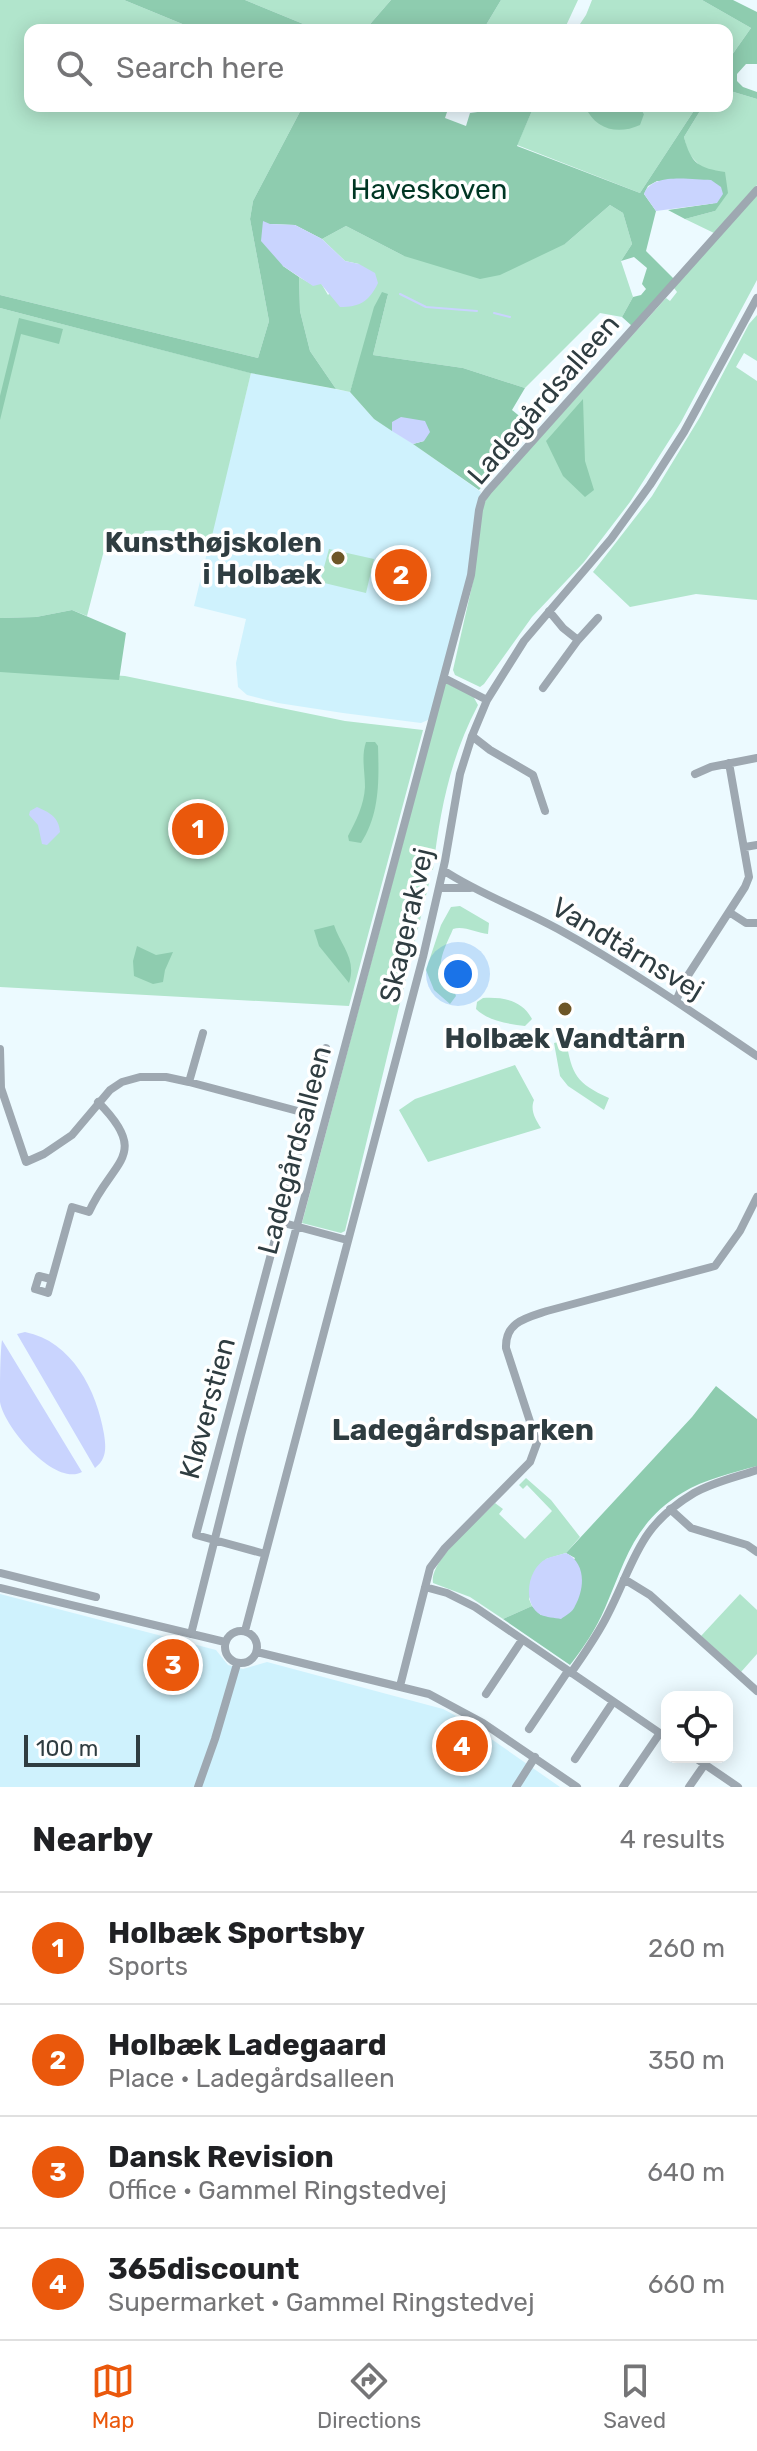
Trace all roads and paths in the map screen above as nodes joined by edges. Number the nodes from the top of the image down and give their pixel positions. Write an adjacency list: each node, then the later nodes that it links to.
1 (757, 190): 6 (street, Ladegårdsalleen)
2 (757, 298): 3 (street, Skagerakvej)
3 (546, 615): 5 (street); 8 (street, Skagerakvej)
4 (598, 618): 5 (street)
5 (578, 640): 7 (street)
6 (444, 678): 8 (street); 33 (street, Ladegårdsalleen)
7 (543, 688)
8 (487, 700): 9 (street, Skagerakvej)
9 (472, 736): 10 (street, Skagerakvej); 11 (street)
10 (468, 749): 11 (street); 18 (street, Skagerakvej)
11 (490, 750): 15 (street)
12 (757, 758): 13 (street)
13 (729, 763): 14 (street); 17 (street)
14 (695, 774)
15 (545, 811)
16 (757, 845): 17 (street)
17 (745, 847): 21 (street)
18 (443, 870): 19 (street, Skagerakvej); 20 (street, Vandtårnsvej)
19 (439, 888): 20 (street, Vandtårnsvej); 34 (street, Skagerakvej)
20 (471, 888): 23 (street, Vandtårnsvej)
21 (729, 912): 22 (street); 23 (street)
22 (757, 923)
23 (672, 999): 27 (street, Vandtårnsvej)
24 (203, 1033): 28 (street)
25 (326, 1048): 30 (street, Kløverstien)
26 (0, 1049): 29 (street)
27 (757, 1056)
28 (189, 1082): 29 (street); 30 (street)
29 (98, 1102): 35 (street)
30 (309, 1114): 32 (street, Kløverstien)
31 (757, 1197): 43 (street)
32 (280, 1222): 33 (street); 38 (street, Kløverstien)
33 (298, 1227): 34 (street); 38 (street, Ladegårdsalleen)
34 (347, 1240): 40 (street, Skagerakvej)
35 (51, 1279)
36 (757, 1470): 37 (street)
37 (670, 1509): 39 (street); 42 (street)
38 (214, 1540): 40 (street); 47 (street, Ladegårdsalleen)
39 (757, 1552)
40 (265, 1554): 46 (street, Skagerakvej)
41 (0, 1573): 45 (street)
42 (624, 1579): 52 (street); 54 (street)
43 (425, 1587): 48 (street); 53 (street)
44 (0, 1588): 47 (street)
45 (96, 1597)
46 (245, 1631): 49 (street); 50 (street)
47 (191, 1634): 49 (street)
48 (522, 1640): 52 (street); 55 (street)
49 (225, 1642): 51 (street)
50 (257, 1652): 51 (street); 53 (street)
51 (237, 1664): 63 (street)
52 (570, 1672): 56 (street); 57 (street)
53 (400, 1686): 60 (street)
54 (757, 1691)
55 (486, 1694)
56 (613, 1702): 58 (street); 61 (street)
57 (529, 1729)
58 (661, 1735)
59 (661, 1739): 66 (street)
60 (535, 1757): 64 (street); 65 (street)
61 (575, 1759)
62 (705, 1764): 67 (street); 68 (street)
63 (198, 1787)
64 (516, 1787)
65 (577, 1787)
66 (623, 1787)
67 (689, 1787)
68 (738, 1787)

